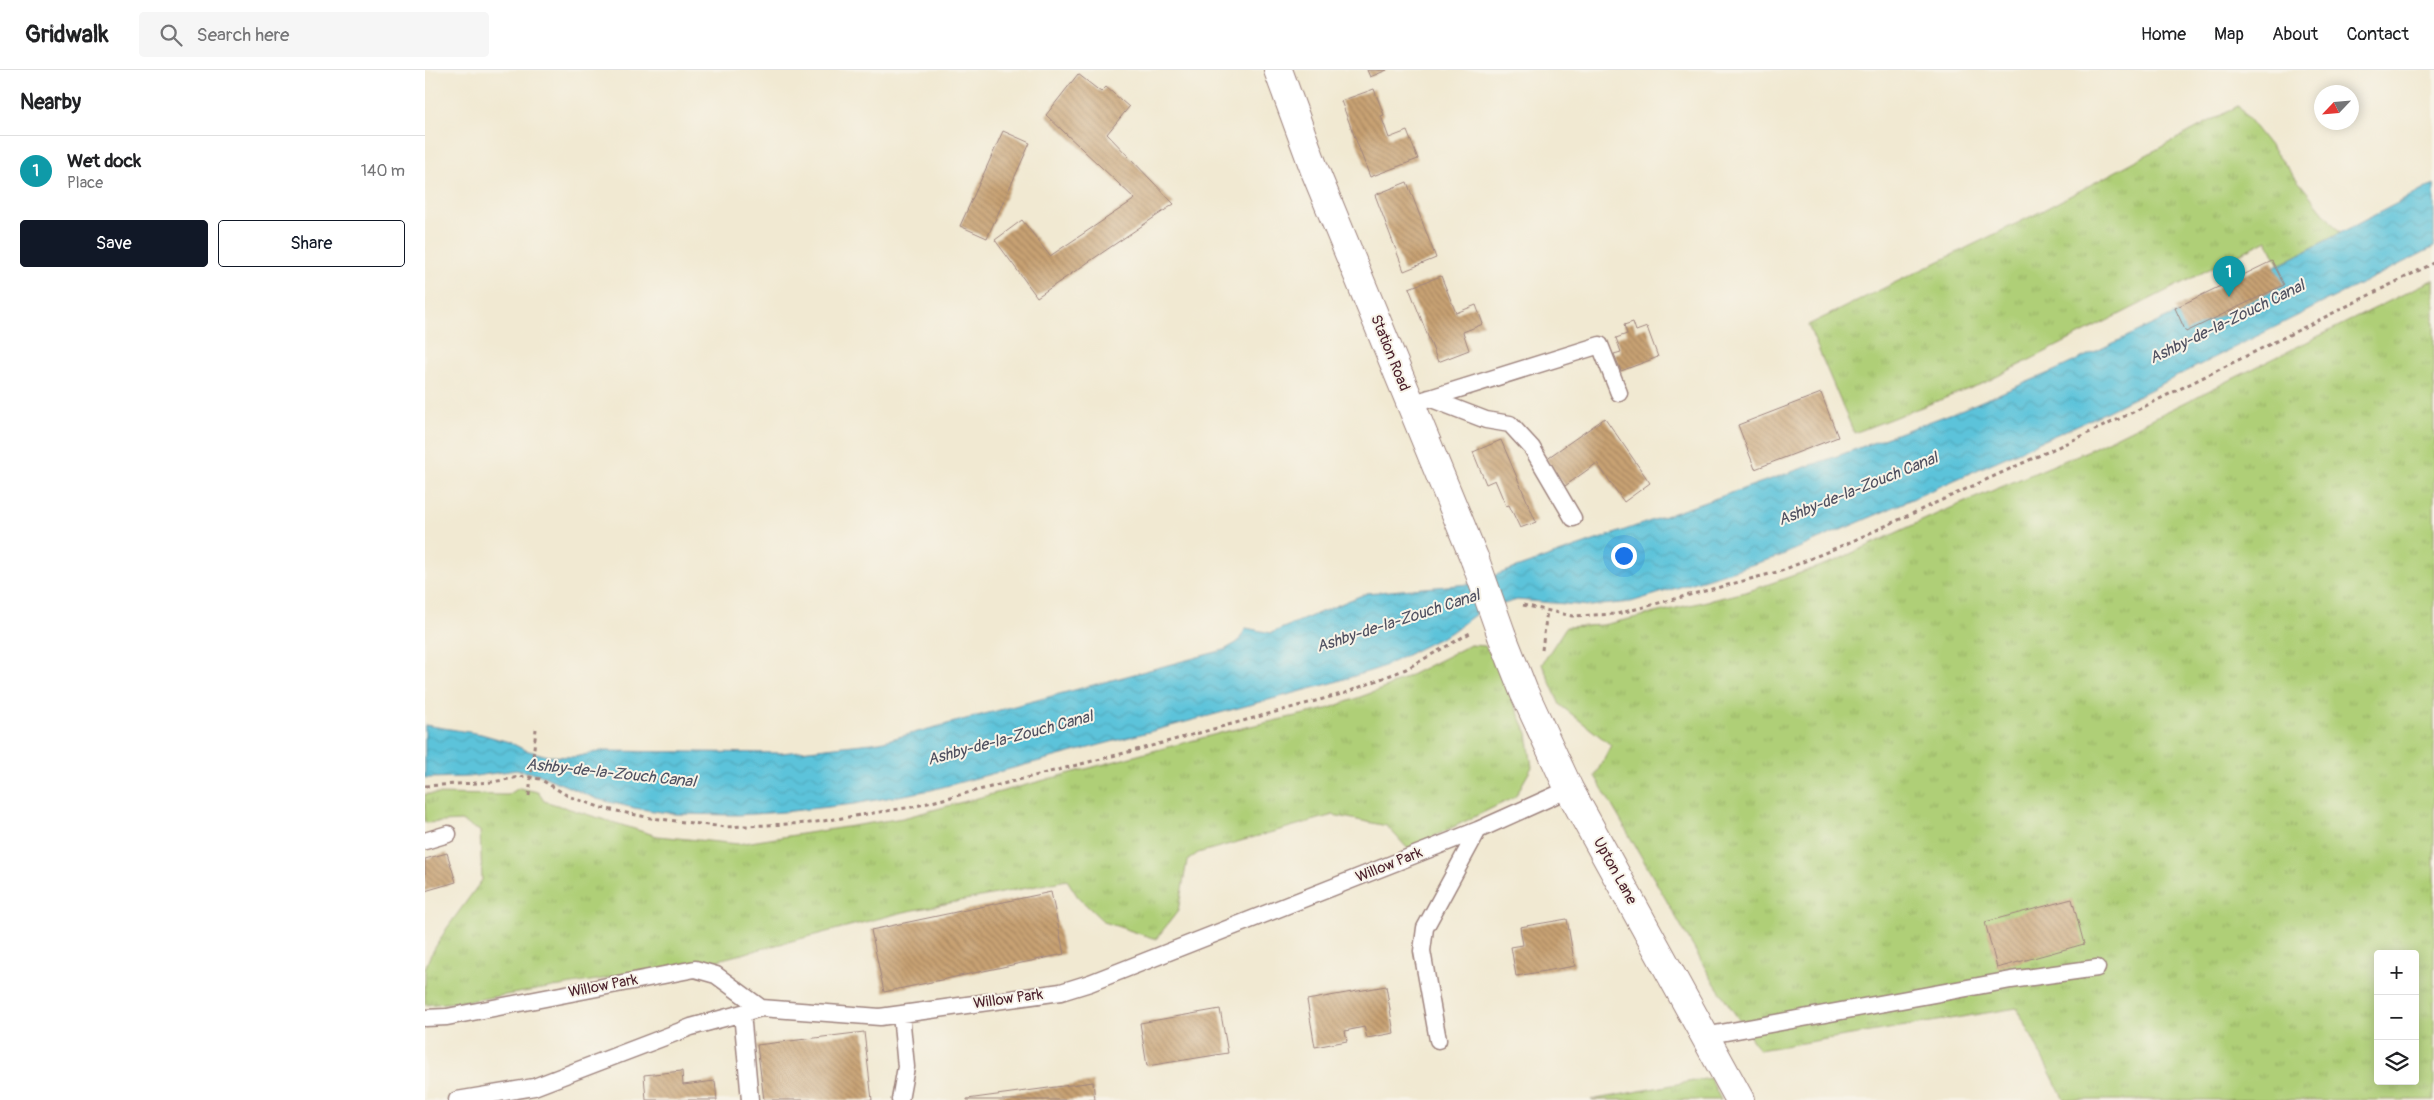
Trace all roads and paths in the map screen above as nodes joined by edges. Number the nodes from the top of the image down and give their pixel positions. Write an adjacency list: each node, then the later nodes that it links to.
1 (1278, 70): 4 (street, Station Road)
2 (2434, 263): 6 (path)
3 (1619, 393): 4 (lane)
4 (1420, 401): 5 (lane); 8 (street, Station Road, bridge)
5 (1573, 518)
6 (1518, 604)
7 (1475, 631): 10 (path)
8 (1502, 636): 11 (street, Upton Lane)
9 (536, 729): 12 (path, bridge)
10 (425, 786)
11 (1569, 789): 13 (lane, Willow Park); 21 (street, Upton Lane)
12 (529, 796)
13 (1478, 830): 19 (lane, Willow Park); 22 (lane)
14 (448, 834): 15 (lane)
15 (425, 841)
16 (2097, 968): 21 (lane)
17 (761, 1008): 18 (lane); 19 (lane, Willow Park); 20 (lane, Willow Park)
18 (743, 1013): 23 (lane); 24 (lane)
19 (901, 1014): 25 (lane)
20 (425, 1018)
21 (1704, 1036): 26 (street, Upton Lane)
22 (1438, 1040)
23 (457, 1100)
24 (750, 1100)
25 (900, 1100)
26 (1740, 1100)

